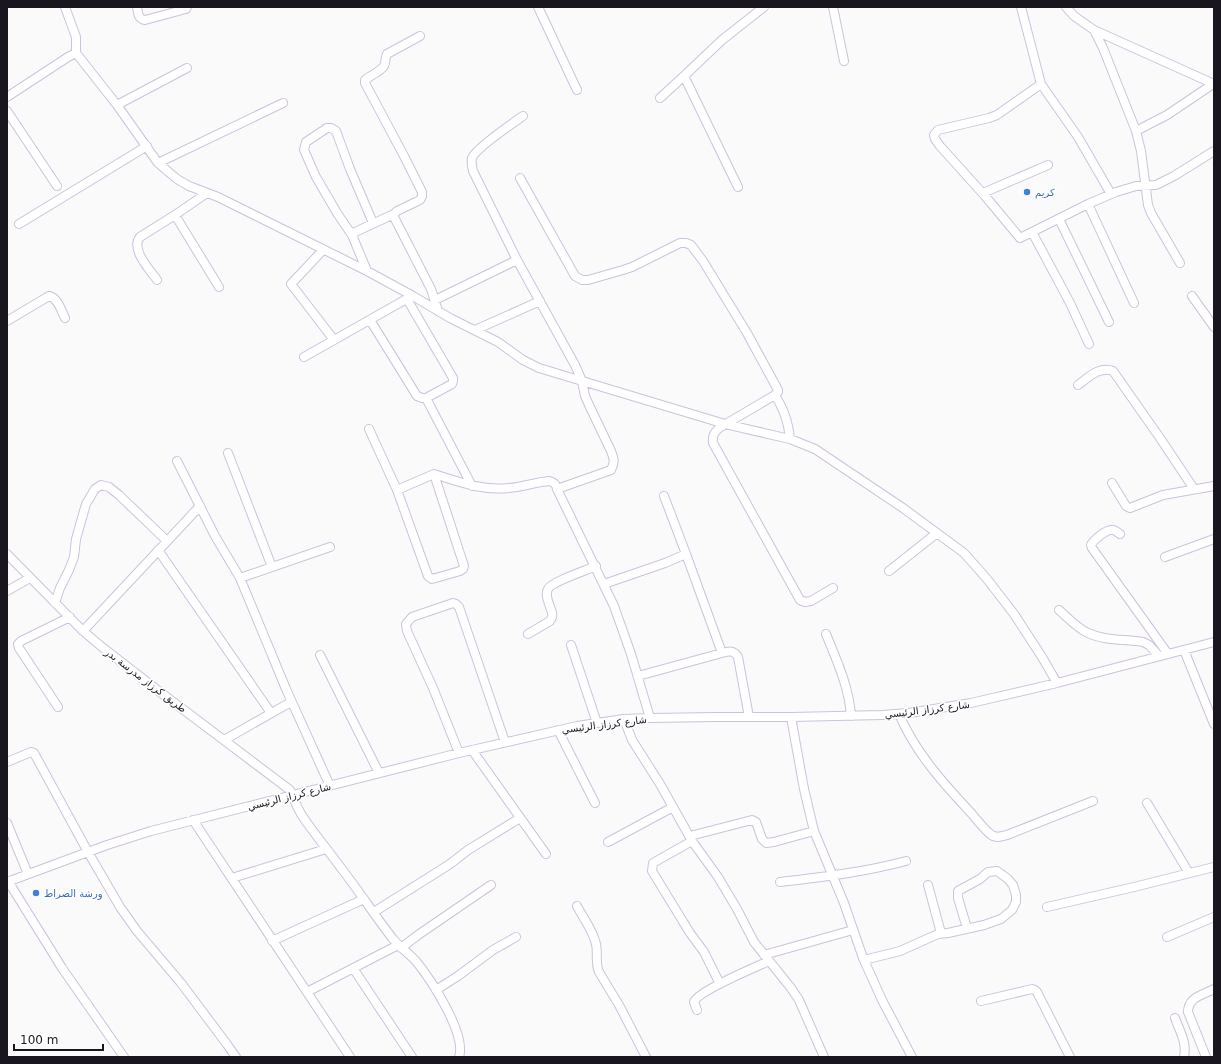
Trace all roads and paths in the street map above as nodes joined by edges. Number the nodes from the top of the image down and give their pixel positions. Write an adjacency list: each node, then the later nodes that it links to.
1 (65, 7): 11 (street)
2 (137, 7): 3 (street)
3 (187, 7)
4 (538, 7): 17 (street)
5 (764, 7): 14 (street)
6 (832, 7): 12 (street)
7 (1021, 7): 15 (street)
8 (1066, 7): 9 (street)
9 (1094, 30): 16 (street); 24 (street)
10 (420, 36): 37 (street)
11 (76, 53): 18 (street); 21 (street)
12 (844, 61)
13 (187, 68): 21 (street)
14 (684, 76): 19 (street); 32 (street)
15 (1041, 84): 34 (street); 35 (street)
16 (1214, 84): 24 (street)
17 (577, 90)
18 (7, 97)
19 (660, 98)
20 (283, 103): 27 (street)
21 (117, 105): 25 (street)
22 (7, 111): 30 (street)
23 (523, 116): 45 (street)
24 (1136, 130): 31 (street)
25 (147, 146): 27 (street); 41 (street)
26 (1214, 151): 31 (street)
27 (158, 163): 33 (street)
28 (1048, 165): 34 (street)
29 (520, 178): 67 (street)
30 (57, 186)
31 (1144, 186): 35 (street); 46 (street)
32 (738, 187)
33 (207, 193): 38 (street); 44 (street)
34 (983, 193): 42 (street)
35 (1111, 194): 36 (street)
36 (1088, 204): 39 (street); 54 (street)
37 (394, 214): 40 (street); 52 (street)
38 (175, 215): 48 (street); 49 (street)
39 (1059, 219): 42 (street); 59 (street)
40 (373, 223): 43 (street); 43 (street)
41 (19, 224)
42 (1032, 232): 63 (street)
43 (352, 235): 47 (street)
44 (323, 250): 47 (street); 62 (street)
45 (517, 260): 52 (street); 53 (street)
46 (1180, 263)
47 (367, 271): 51 (street)
48 (157, 280)
49 (219, 287)
50 (1192, 296): 60 (street)
51 (410, 297): 55 (street); 57 (street); 68 (street)
52 (435, 300): 55 (street)
53 (540, 301): 61 (street); 65 (street)
54 (1134, 303)
55 (438, 311): 61 (street)
56 (65, 318): 58 (street)
57 (370, 320): 62 (street); 68 (street)
58 (7, 321)
59 (1109, 322)
60 (1214, 327)
61 (475, 330): 65 (street)
62 (334, 340): 64 (street)
63 (1089, 344)
64 (304, 357)
65 (582, 381): 69 (street); 78 (street)
66 (1078, 385): 79 (street)
67 (775, 395): 69 (street); 71 (street)
68 (426, 398): 76 (street)
69 (725, 424): 71 (street); 98 (street)
70 (369, 429): 80 (street)
71 (790, 439): 83 (street)
72 (228, 453): 93 (street)
73 (177, 461): 82 (street)
74 (434, 474): 76 (street); 80 (street); 80 (street)
75 (1112, 483): 79 (street)
76 (472, 486): 78 (street)
77 (1214, 486): 79 (street)
78 (557, 489): 92 (street)
79 (1194, 489)
80 (397, 490)
81 (664, 496): 89 (street)
82 (200, 506): 86 (street); 96 (street)
83 (937, 533): 94 (street); 114 (street)
84 (1120, 534): 110 (street)
85 (1214, 538): 90 (street)
86 (167, 541): 88 (street); 100 (street)
87 (330, 548): 93 (street)
88 (158, 550): 103 (street); 117 (street)
89 (686, 554): 97 (street); 109 (street)
90 (1165, 557)
91 (8, 558): 95 (street, طريق كرزاز مدرسة بدر)
92 (596, 566): 97 (street); 104 (street)
93 (272, 567): 96 (street)
94 (889, 570)
95 (30, 578): 99 (street); 100 (street, طريق كرزاز مدرسة بدر)
96 (240, 578): 115 (street)
97 (604, 584): 113 (street)
98 (833, 588)
99 (7, 591)
100 (55, 603): 102 (street, طريق كرزاز مدرسة بدر)
101 (1059, 610): 112 (street)
102 (70, 617): 103 (street, طريق كرزاز مدرسة بدر); 116 (street)
103 (83, 631): 127 (street, طريق كرزاز مدرسة بدر)
104 (528, 634)
105 (826, 634): 119 (street)
106 (1214, 642): 108 (street, شارع كرزاز الرئيسي)
107 (571, 645): 124 (street)
108 (1184, 650): 110 (street, شارع كرزاز الرئيسي); 125 (street)
109 (722, 653): 113 (street); 120 (street)
110 (1168, 654): 112 (street, شارع كرزاز الرئيسي)
111 (320, 655): 132 (street)
112 (1159, 656): 114 (street, شارع كرزاز الرئيسي)
113 (638, 676): 122 (street)
114 (1056, 683): 118 (street, شارع كرزاز الرئيسي)
115 (292, 702): 117 (street); 133 (street)
116 (58, 707)
117 (272, 713): 127 (street)
118 (899, 714): 119 (street, شارع كرزاز الرئيسي); 135 (street)
119 (851, 716): 121 (street, شارع كرزاز الرئيسي)
120 (749, 717): 121 (street, شارع كرزاز الرئيسي); 122 (street, شارع كرزاز الرئيسي)
121 (791, 717): 142 (street)
122 (650, 718): 123 (street, شارع كرزاز الرئيسي)
123 (624, 720): 124 (street, شارع كرزاز الرئيسي); 138 (street)
124 (597, 723): 126 (street, شارع كرزاز الرئيسي)
125 (1214, 724)
126 (558, 730): 128 (street, شارع كرزاز الرئيسي); 136 (street)
127 (224, 740): 134 (street, طريق كرزاز مدرسة بدر)
128 (505, 742): 129 (street, شارع كرزاز الرئيسي); 130 (street)
129 (472, 750): 130 (street, شارع كرزاز الرئيسي); 139 (street)
130 (459, 753): 132 (street, شارع كرزاز الرئيسي)
131 (7, 762): 146 (street)
132 (378, 774): 133 (street, شارع كرزاز الرئيسي)
133 (330, 786): 134 (street, شارع كرزاز الرئيسي)
134 (293, 795): 140 (street, شارع كرزاز الرئيسي); 145 (street, طريق كرزاز مدرسة بدر)
135 (1093, 801)
136 (595, 803)
137 (1147, 803): 150 (street)
138 (673, 807): 143 (street); 144 (street)
139 (520, 818): 147 (street); 161 (street)
140 (193, 820): 146 (street, شارع كرزاز الرئيسي); 153 (street)
141 (7, 823): 151 (street)
142 (814, 831): 143 (street); 152 (street)
143 (691, 838): 170 (street); 173 (street)
144 (608, 842)
145 (326, 849): 153 (street); 158 (street, طريق كرزاز مدرسة بدر)
146 (88, 852): 151 (street, شارع كرزاز الرئيسي); 181 (street)
147 (546, 854)
148 (906, 861): 152 (street)
149 (1214, 867): 150 (street)
150 (1189, 873): 160 (street)
151 (28, 874): 154 (street, شارع كرزاز الرئيسي)
152 (832, 876): 155 (street); 164 (street)
153 (232, 878): 168 (street)
154 (7, 882): 180 (street)
155 (780, 882)
156 (491, 885): 169 (street)
157 (928, 885): 165 (street)
158 (364, 899): 161 (street, طريق كرزاز مدرسة بدر); 168 (street)
159 (577, 906): 185 (street)
160 (1047, 907)
161 (374, 912): 169 (street, طريق كرزاز مدرسة بدر)
162 (1214, 917): 167 (street)
163 (967, 928): 163 (street); 165 (street)
164 (853, 930): 170 (street); 171 (street)
165 (941, 933): 171 (street)
166 (516, 937): 175 (street)
167 (1167, 937)
168 (272, 940): 176 (street)
169 (400, 946): 172 (street); 175 (street, طريق كرزاز مدرسة بدر)
170 (766, 958): 173 (street); 186 (street)
171 (864, 960): 187 (street)
172 (353, 968): 176 (street); 183 (street)
173 (720, 984): 178 (street)
174 (1214, 989): 190 (street)
175 (436, 990): 184 (street, طريق كرزاز مدرسة بدر)
176 (307, 992): 182 (street)
177 (981, 1001): 188 (street)
178 (697, 1010)
179 (1175, 1018): 189 (street)
180 (124, 1057)
181 (236, 1057)
182 (350, 1057)
183 (412, 1057)
184 (460, 1057)
185 (646, 1057)
186 (824, 1057)
187 (912, 1057)
188 (1070, 1057)
189 (1184, 1057)
190 (1206, 1057)

